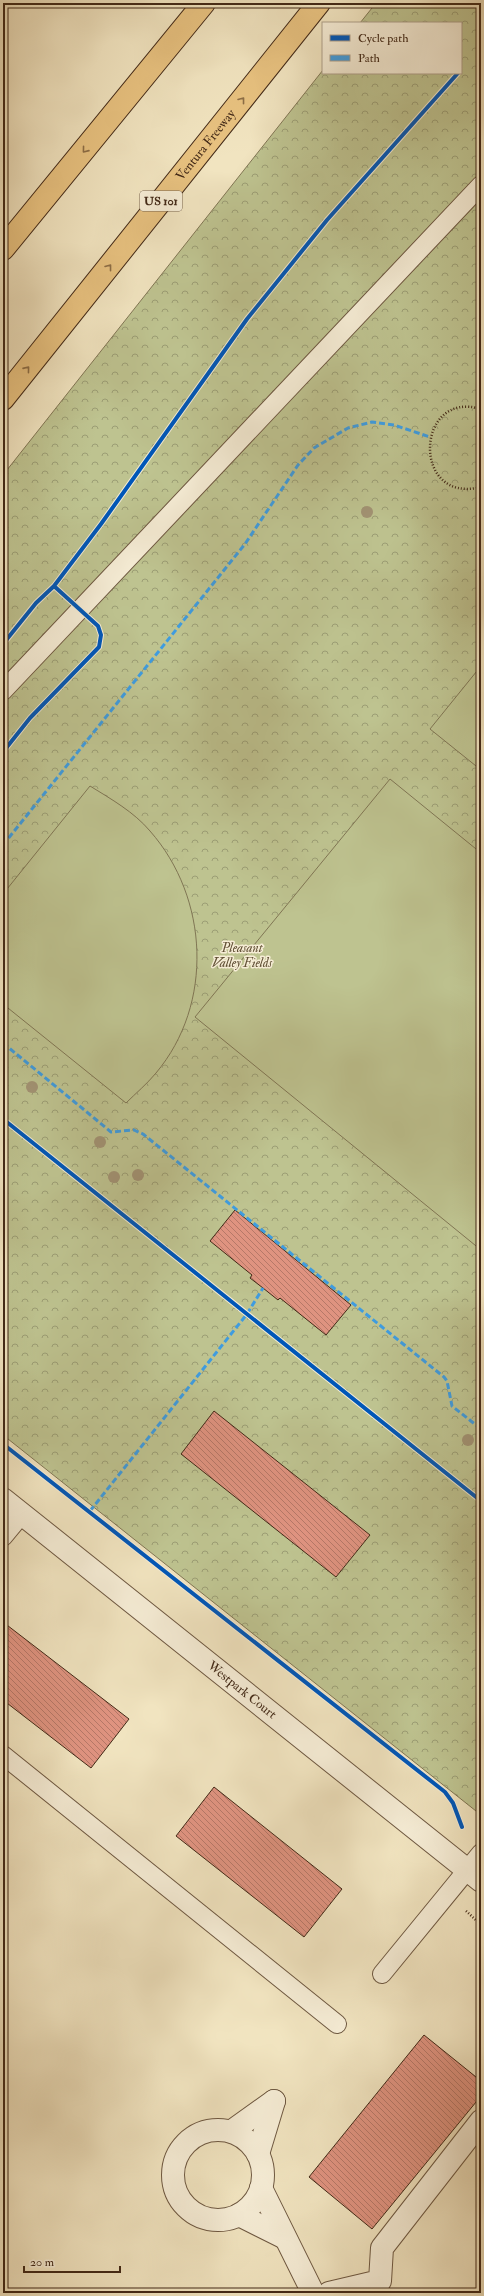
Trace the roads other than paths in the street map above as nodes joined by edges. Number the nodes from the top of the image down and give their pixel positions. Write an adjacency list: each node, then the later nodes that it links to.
1 (185, 3): 4 (highway)
2 (204, 3): 4 (highway)
3 (319, 3): 7 (highway, Ventura Freeway / US 101, one-way to 3)
4 (109, 120): 6 (highway, one-way to 6)
5 (481, 185): 8 (lane)
6 (3, 249)
7 (3, 399)
8 (3, 691)
9 (3, 1499): 10 (street, Westpark Court)
10 (22, 1514): 11 (lane); 14 (street, Westpark Court)
11 (3, 1538)
12 (3, 1755): 16 (lane)
13 (481, 1853): 14 (lane)
14 (474, 1876): 15 (lane)
15 (382, 1974)
16 (337, 2024)
17 (481, 2121): 23 (street)
18 (232, 2132): 19 (street); 19 (street); 21 (street)
19 (258, 2154): 20 (street)
20 (261, 2188): 21 (street); 22 (street)
21 (238, 2215): 22 (street)
22 (285, 2238): 24 (street)
23 (384, 2287): 25 (street)
24 (313, 2293)
25 (329, 2293)

